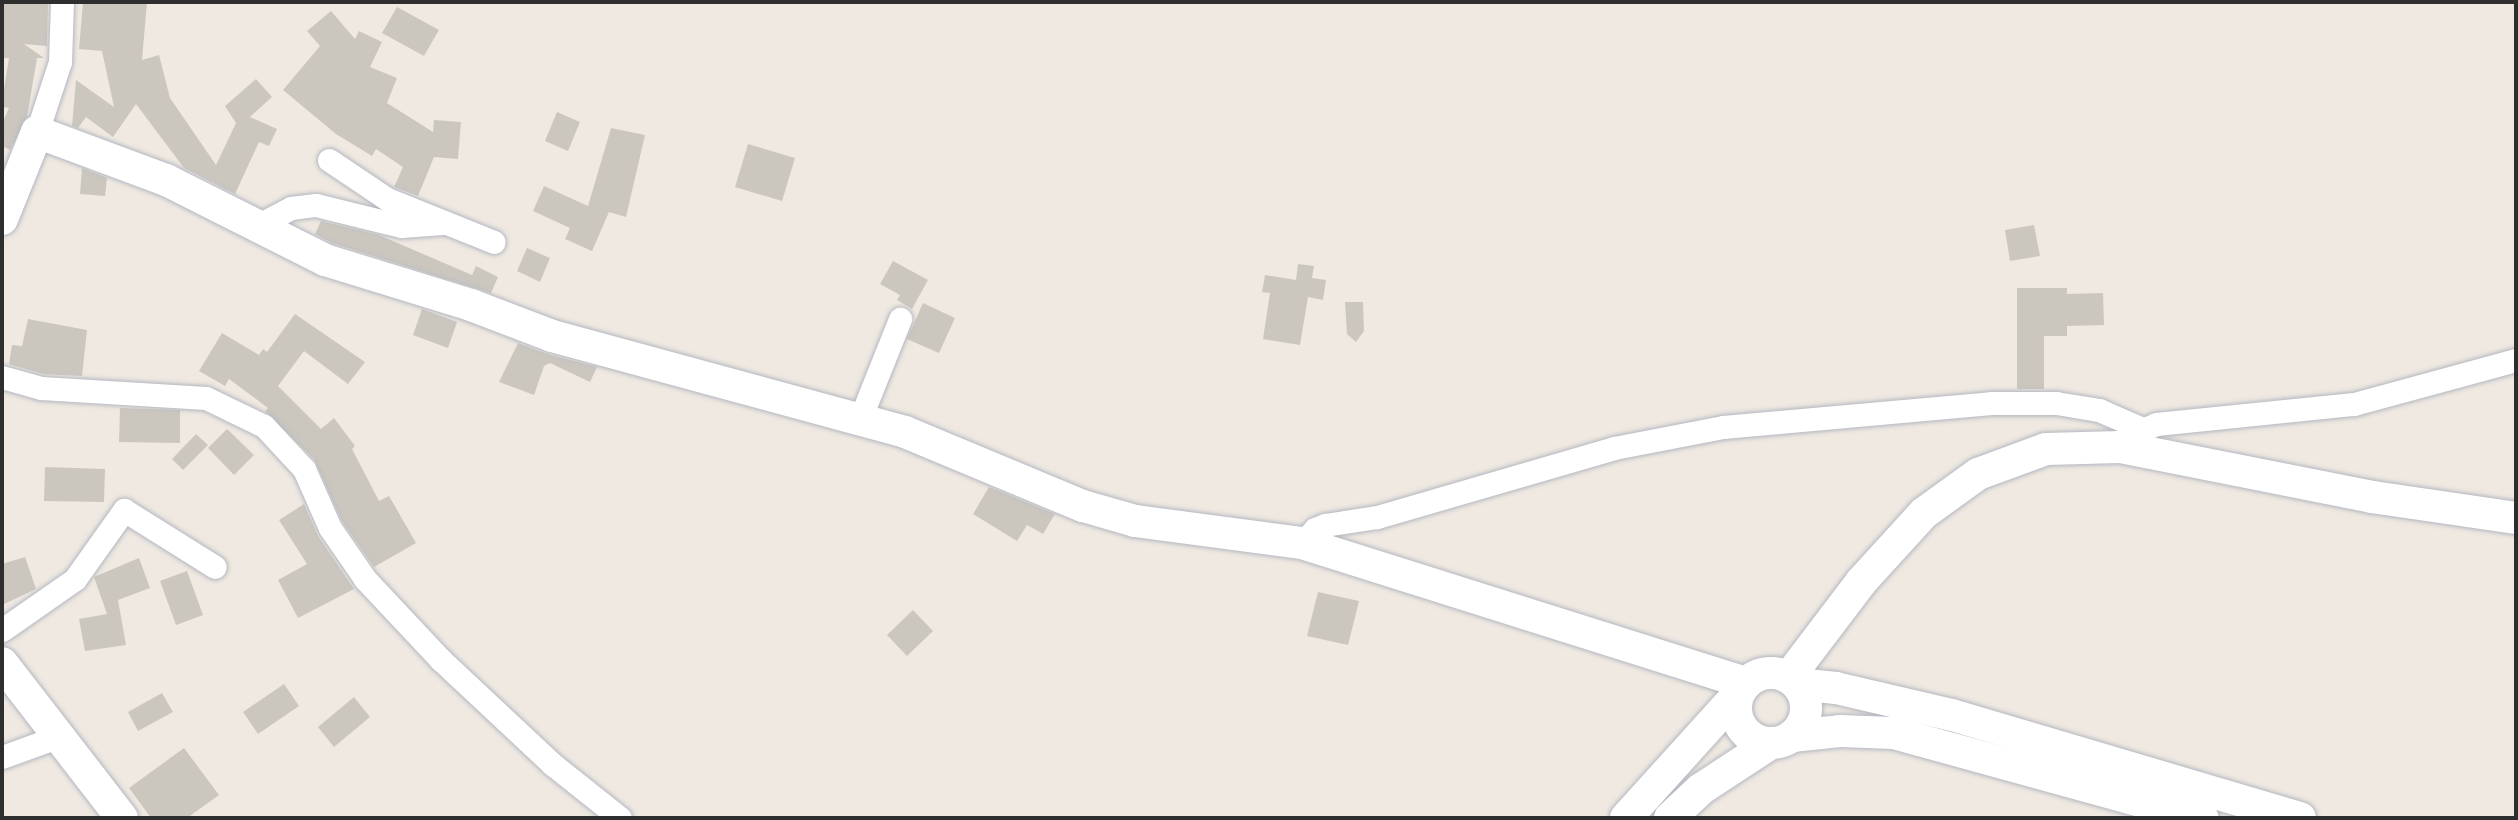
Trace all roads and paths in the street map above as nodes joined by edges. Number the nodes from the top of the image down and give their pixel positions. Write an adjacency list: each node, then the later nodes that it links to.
1 (62, 2): 2 (street)
2 (37, 132): 4 (street); 6 (street)
3 (328, 160): 5 (street)
4 (2, 219)
5 (443, 223): 6 (street); 7 (street)
6 (257, 226): 11 (street)
7 (494, 242)
8 (900, 319): 11 (street)
9 (2516, 360): 12 (street)
10 (2, 377): 24 (street)
11 (860, 419): 14 (street)
12 (2130, 438): 13 (street); 14 (street); 18 (street)
13 (2516, 518)
14 (1302, 543): 19 (street)
15 (215, 567): 16 (street)
16 (2, 631)
17 (2, 663): 20 (street)
18 (1793, 681): 19 (street); 21 (street); 28 (street)
19 (1742, 688): 21 (street); 25 (street)
20 (57, 737): 22 (street); 23 (street)
21 (1782, 739): 26 (street); 27 (street)
22 (2, 757)
23 (122, 818)
24 (620, 818)
25 (1626, 818)
26 (1670, 818)
27 (2202, 818)
28 (2300, 818)

